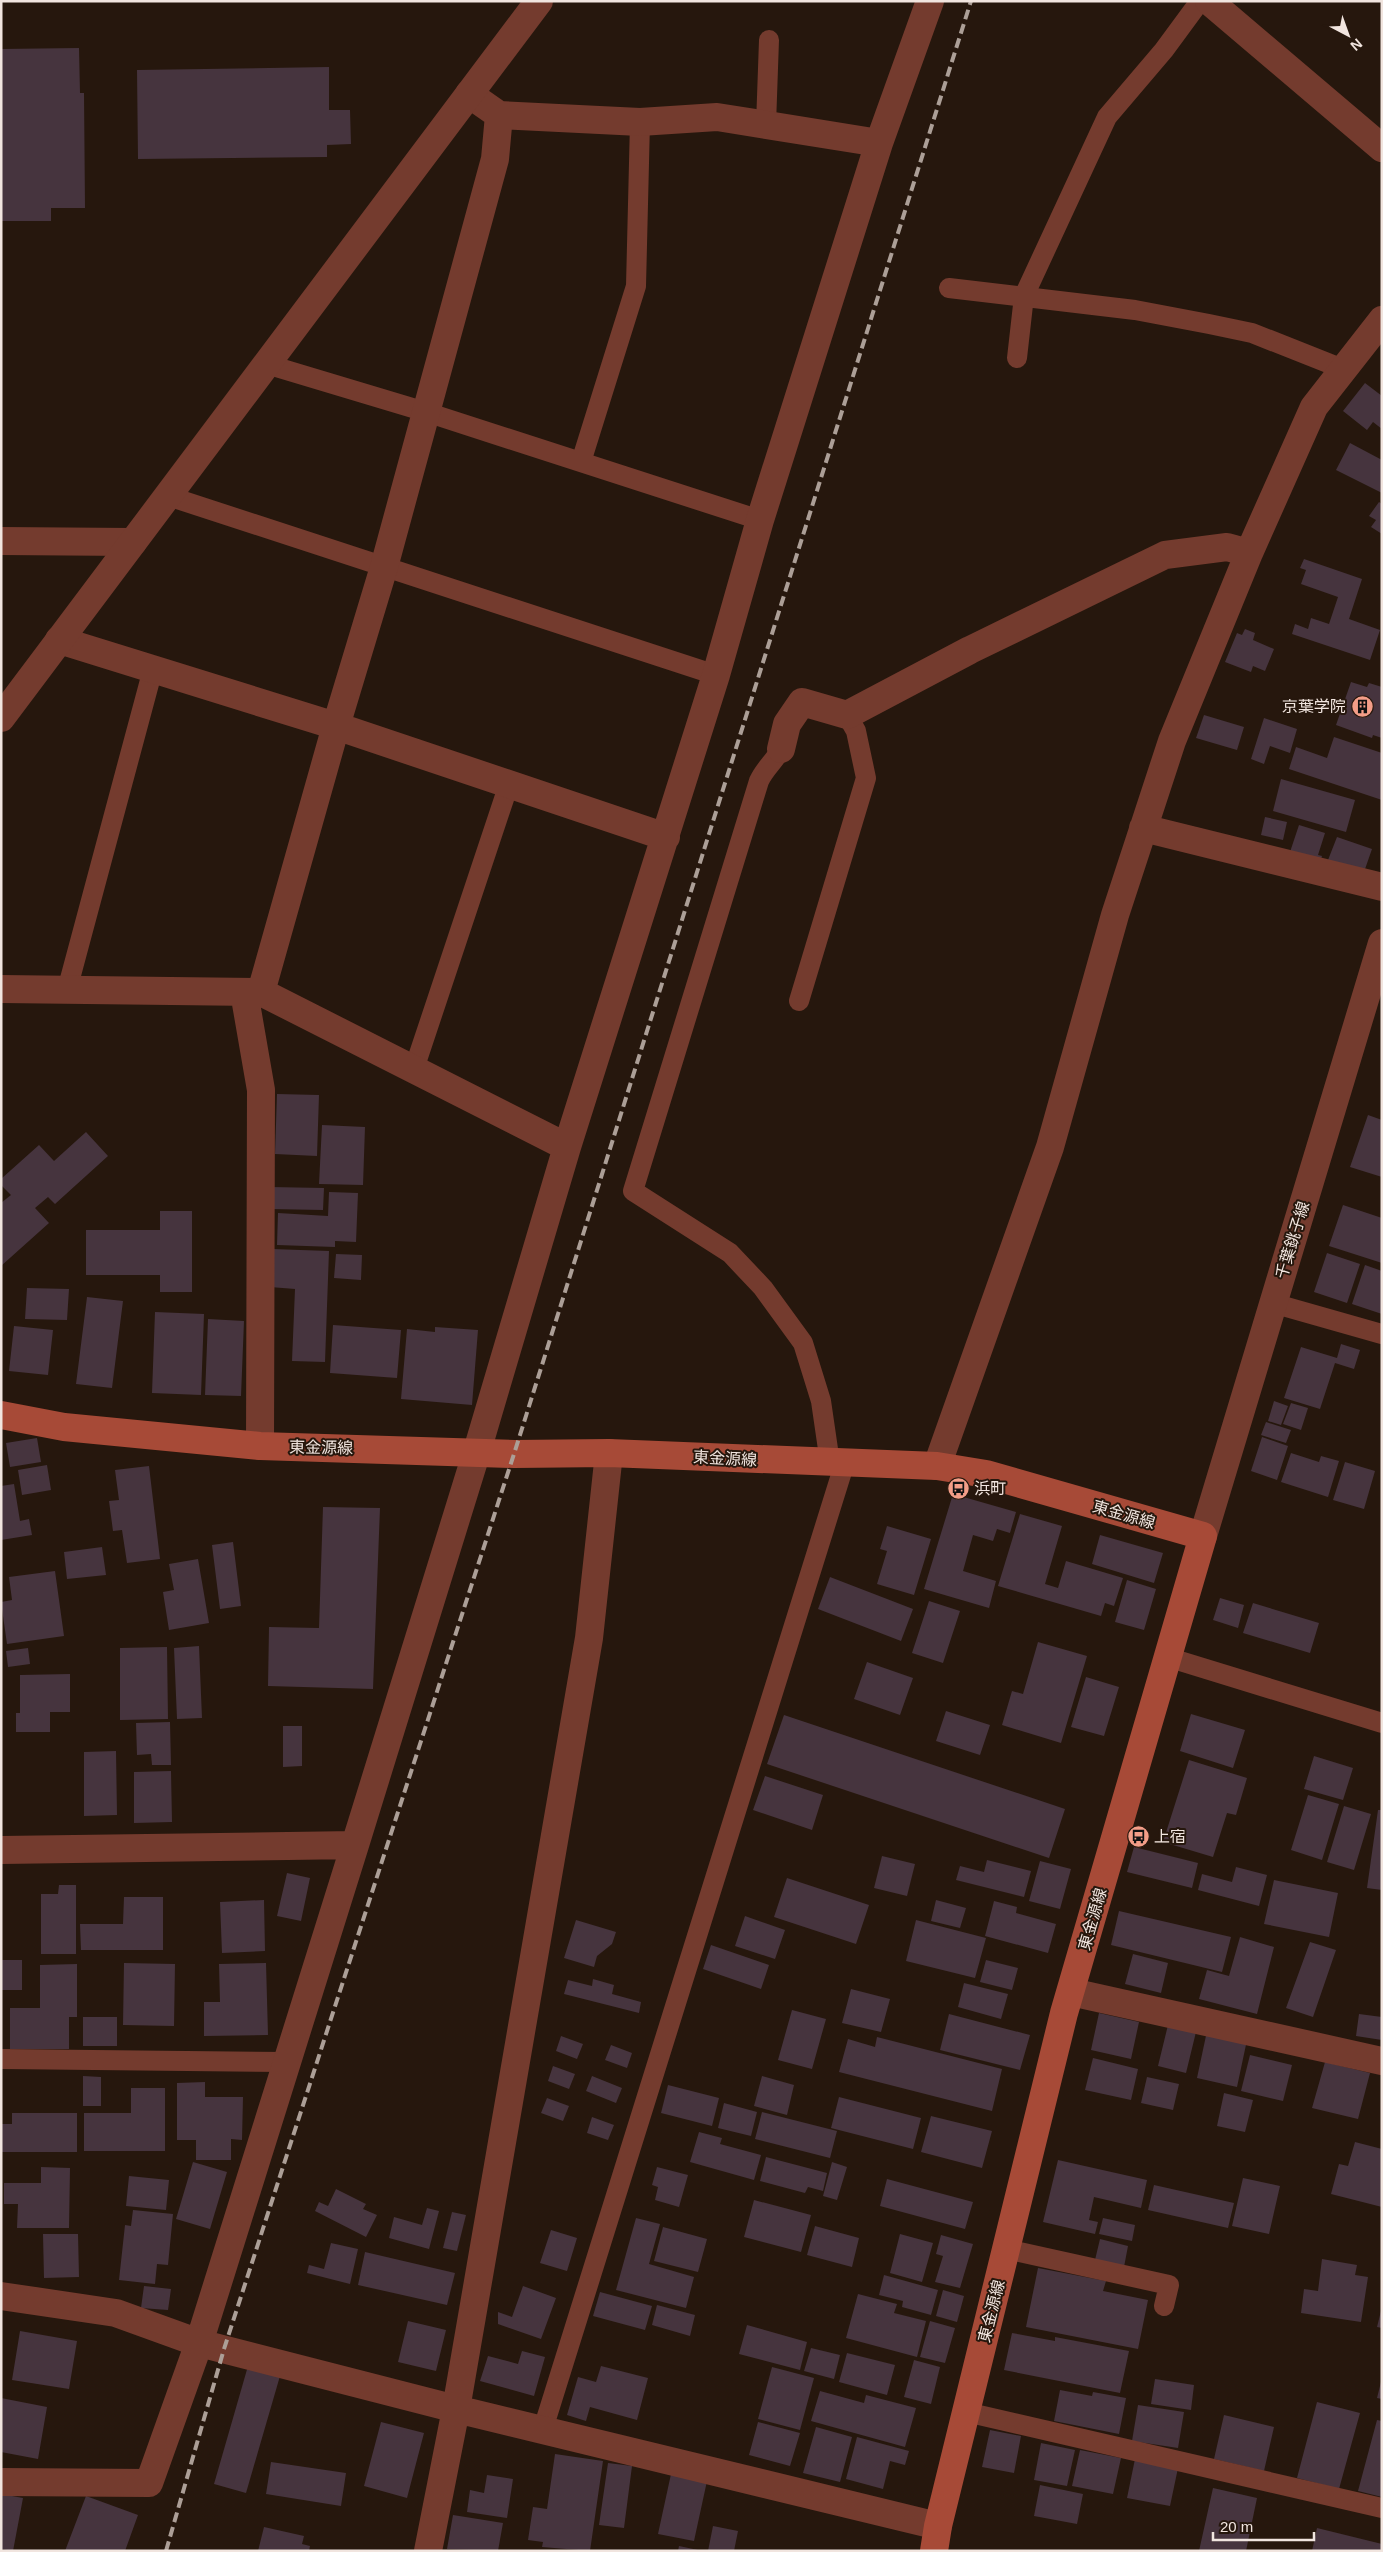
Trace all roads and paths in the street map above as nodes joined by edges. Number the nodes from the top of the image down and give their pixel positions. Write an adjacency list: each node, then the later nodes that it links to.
1 (539, 1): 6 (street)
2 (930, 1): 10 (street)
3 (1200, 1): 13 (lane)
4 (1209, 1): 11 (street)
5 (769, 40): 9 (lane)
6 (469, 94): 7 (street); 16 (street)
7 (499, 115): 8 (street); 18 (street)
8 (640, 122): 9 (street); 19 (lane)
9 (766, 125): 10 (street)
10 (879, 143): 21 (street)
11 (1382, 148)
12 (948, 288): 13 (lane)
13 (1024, 296): 15 (lane); 17 (lane)
14 (1382, 320): 17 (street)
15 (1017, 358)
16 (266, 364): 18 (lane); 20 (street)
17 (1343, 369): 24 (street)
18 (426, 412): 19 (lane); 25 (street)
19 (581, 462): 21 (lane)
20 (168, 496): 23 (street); 25 (lane)
21 (760, 520): 28 (street)
22 (1, 541): 23 (street)
23 (133, 542): 26 (street)
24 (1249, 553): 29 (street); 34 (street)
25 (384, 567): 28 (lane); 31 (street)
26 (59, 640): 27 (street); 30 (street)
27 (153, 669): 31 (street); 39 (lane)
28 (716, 675): 35 (street)
29 (847, 715): 32 (street); 41 (lane)
30 (1, 718)
31 (336, 726): 33 (street); 40 (street)
32 (781, 749): 50 (lane)
33 (509, 784): 35 (street); 42 (lane)
34 (1143, 828): 36 (street); 51 (street)
35 (666, 837): 43 (street)
36 (1382, 887)
37 (1382, 943): 44 (street, 千葉銚子線)
38 (1, 989): 39 (street)
39 (67, 990): 40 (street)
40 (253, 992): 42 (street); 47 (street)
41 (799, 1001)
42 (414, 1069): 43 (street)
43 (567, 1147): 48 (street)
44 (1272, 1303): 45 (lane); 52 (street, 千葉銚子線)
45 (1382, 1334)
46 (1, 1415): 47 (main road, 東金源線)
47 (260, 1446): 48 (main road, 東金源線)
48 (477, 1452): 49 (main road, 東金源線); 55 (street)
49 (609, 1453): 50 (main road, 東金源線); 65 (street)
50 (837, 1462): 51 (main road, 東金源線); 67 (lane)
51 (937, 1466): 52 (main road, 東金源線)
52 (1202, 1536): 53 (main road, 東金源線)
53 (1167, 1657): 54 (lane); 57 (main road, 東金源線)
54 (1382, 1723)
55 (355, 1845): 56 (street); 60 (street)
56 (1, 1850)
57 (1071, 1992): 59 (street); 61 (main road, 東金源線)
58 (1, 2059): 60 (lane)
59 (1382, 2061)
60 (287, 2062): 64 (street)
61 (1006, 2249): 63 (lane); 66 (main road, 東金源線)
62 (1, 2296): 64 (street)
63 (1164, 2306)
64 (199, 2343): 65 (street); 68 (street)
65 (456, 2409): 67 (street); 71 (street)
66 (966, 2412): 69 (lane); 70 (main road, 東金源線)
67 (543, 2429): 70 (street)
68 (1, 2482)
69 (1382, 2508)
70 (936, 2538)
71 (428, 2551)

